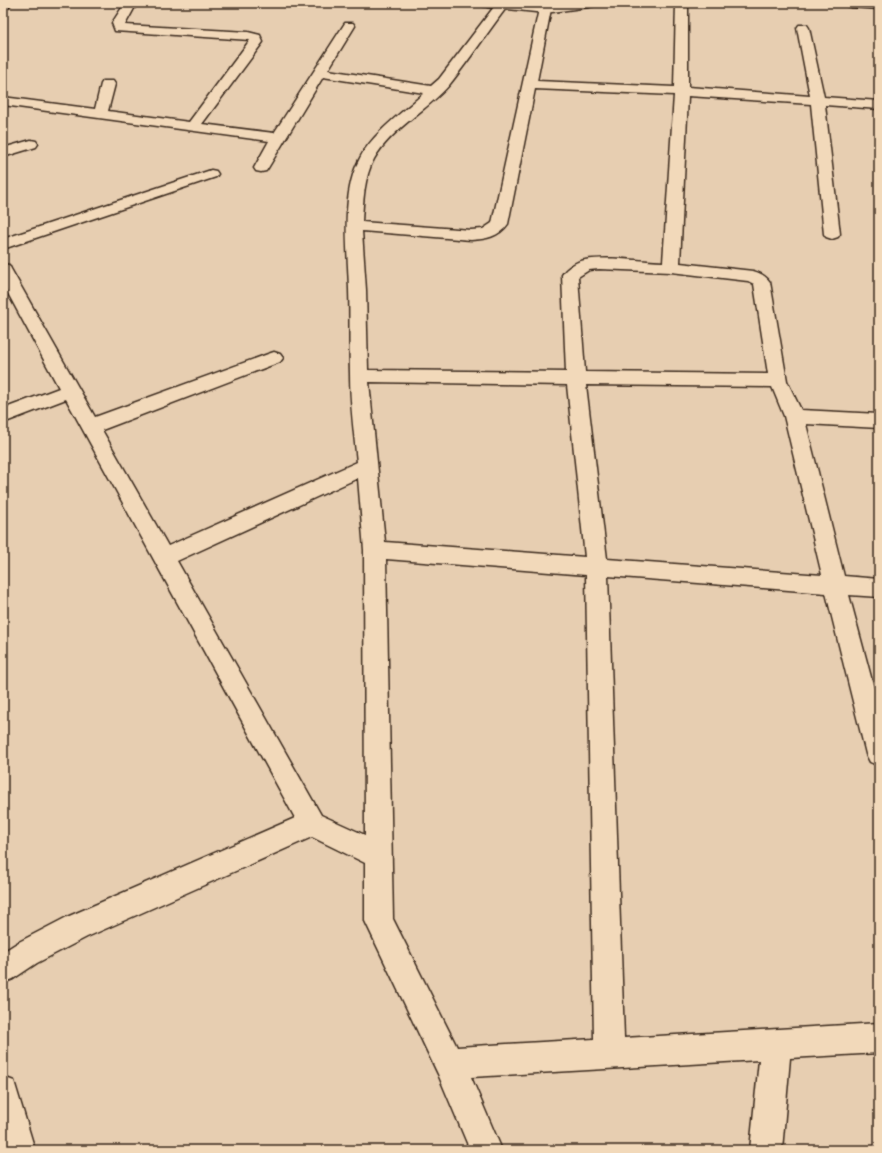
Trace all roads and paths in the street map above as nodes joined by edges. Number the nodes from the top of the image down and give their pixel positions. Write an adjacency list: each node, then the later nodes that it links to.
1 (6, 3): 8 (street)
2 (131, 3): 21 (street)
3 (589, 3): 9 (street)
4 (682, 3): 16 (street)
5 (851, 3): 7 (street)
6 (495, 4): 9 (street); 15 (street)
7 (879, 4)
8 (3, 6)
9 (545, 10): 14 (street)
10 (349, 26): 12 (street)
11 (803, 28): 18 (street)
12 (320, 73): 15 (street); 22 (street)
13 (108, 84): 20 (street)
14 (529, 85): 16 (street); 27 (street)
15 (435, 90): 27 (street)
16 (681, 91): 18 (street); 30 (street)
17 (3, 101): 20 (street)
18 (818, 101): 19 (street); 28 (street)
19 (879, 105)
20 (101, 113): 21 (street)
21 (193, 126): 22 (street)
22 (278, 138): 25 (street)
23 (31, 144): 24 (street)
24 (3, 153)
25 (261, 168)
26 (211, 174): 29 (street)
27 (354, 226): 33 (street)
28 (832, 234)
29 (3, 244)
30 (671, 267): 34 (street); 35 (street)
31 (3, 269): 36 (street)
32 (274, 358): 40 (street)
33 (359, 376): 34 (street); 41 (street)
34 (576, 380): 35 (street); 44 (street)
35 (778, 381): 38 (street)
36 (72, 390): 37 (street); 40 (street)
37 (3, 416)
38 (794, 416): 39 (street); 45 (street)
39 (879, 421)
40 (92, 426): 43 (street)
41 (367, 466): 42 (street); 43 (street)
42 (375, 550): 44 (street); 49 (street)
43 (164, 557): 48 (street)
44 (597, 566): 45 (street); 53 (street)
45 (835, 584): 46 (street); 47 (street)
46 (879, 588)
47 (879, 754)
48 (312, 824): 49 (street); 50 (street)
49 (378, 855): 54 (street)
50 (3, 969)
51 (879, 1038): 52 (street)
52 (776, 1044): 53 (street); 58 (street)
53 (609, 1053): 54 (street)
54 (449, 1063): 57 (street)
55 (3, 1092): 56 (street)
56 (19, 1150)
57 (486, 1150)
58 (766, 1150)

